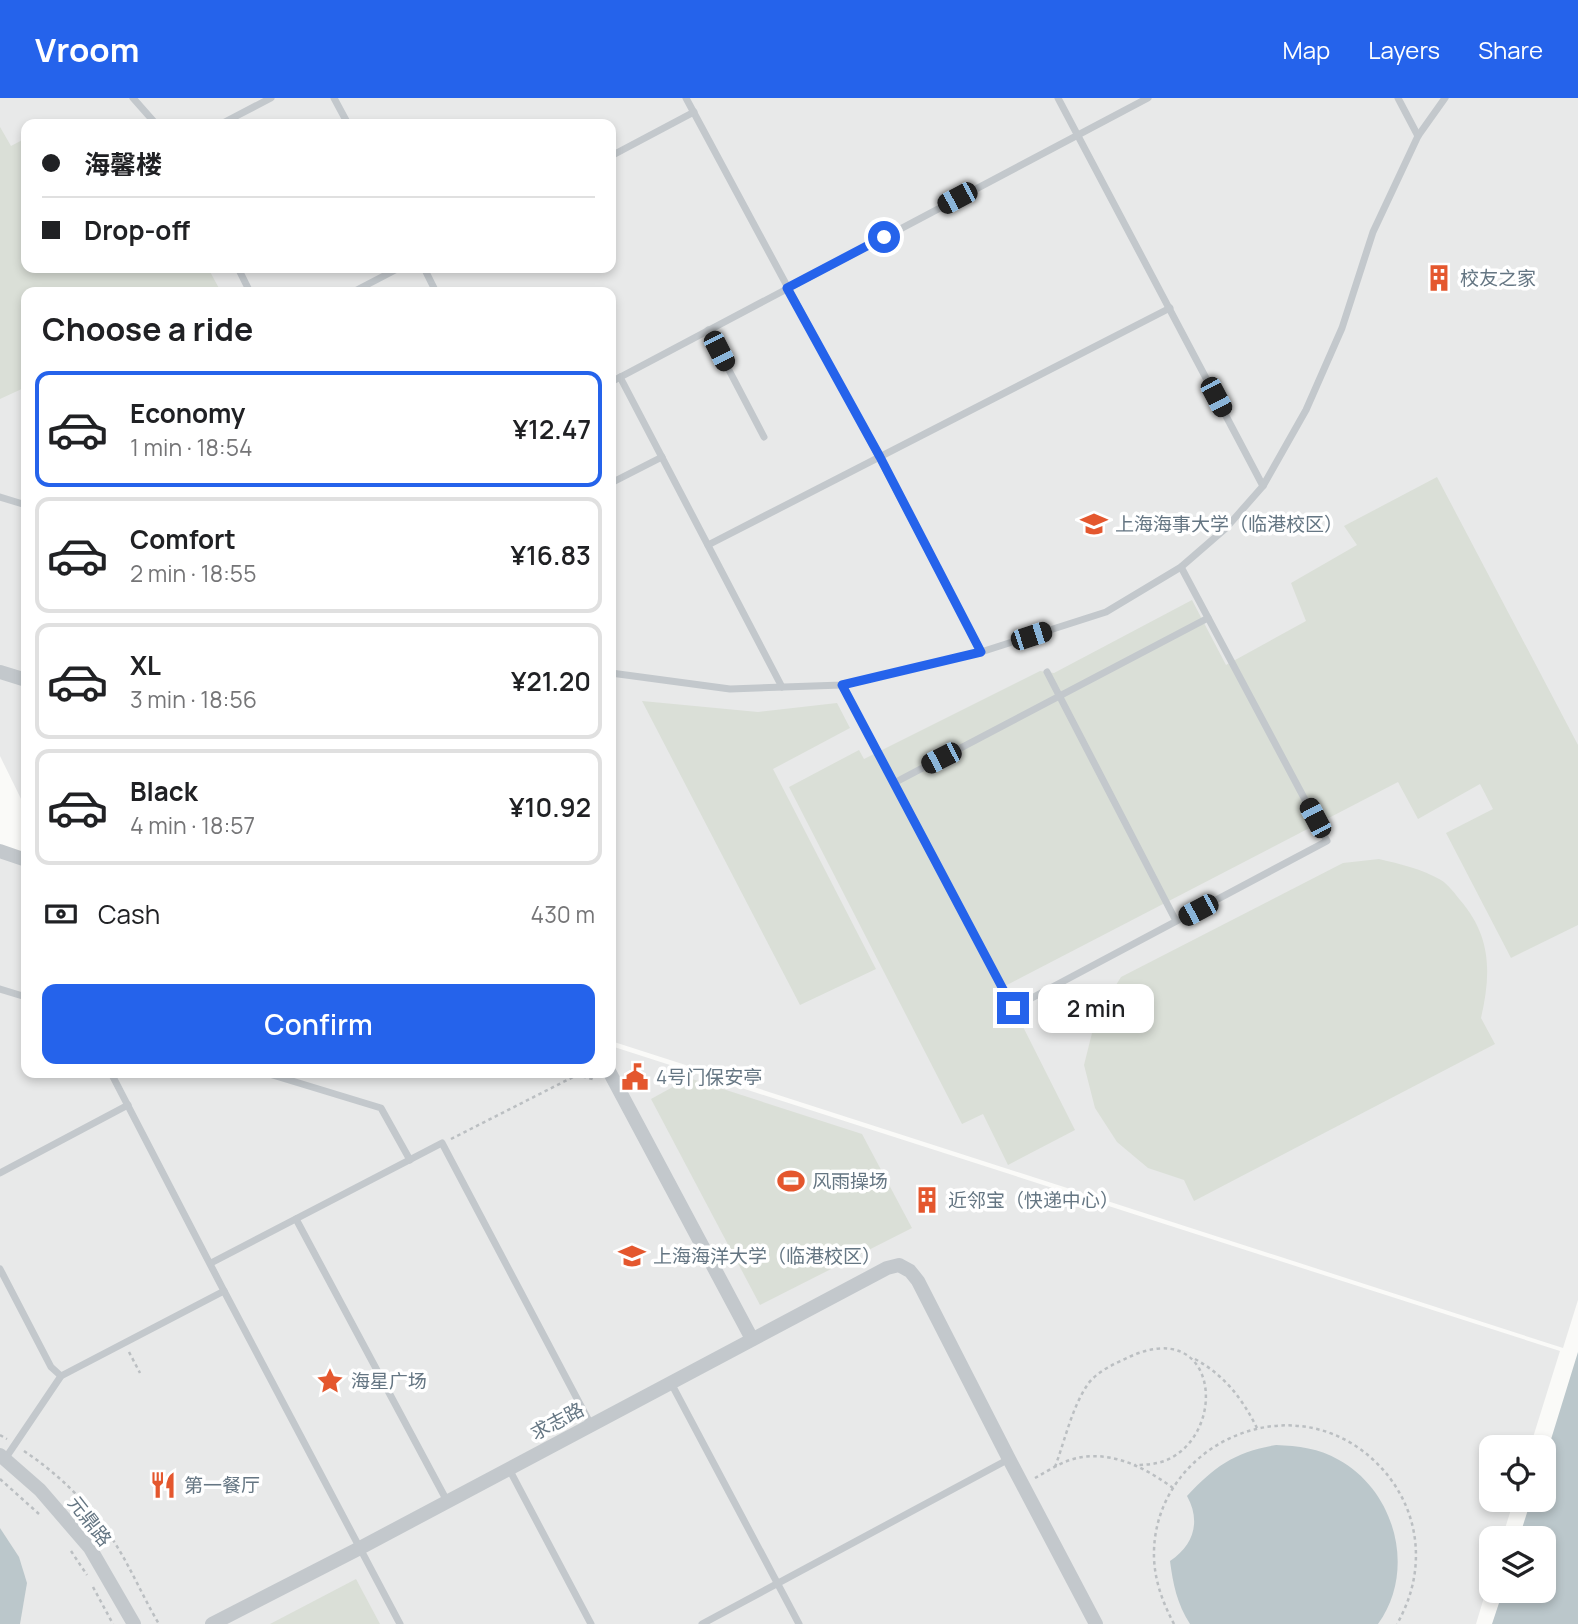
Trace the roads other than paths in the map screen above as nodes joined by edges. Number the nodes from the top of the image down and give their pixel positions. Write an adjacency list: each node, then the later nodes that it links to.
1 (133, 98): 10 (lane)
2 (271, 98): 11 (lane)
3 (334, 98): 12 (lane)
4 (686, 98): 9 (lane)
5 (1058, 98): 13 (lane)
6 (1148, 98): 13 (lane)
7 (1398, 98): 14 (lane)
8 (1445, 98): 14 (lane)
9 (694, 112): 15 (lane); 18 (lane)
10 (152, 119)
11 (231, 119)
12 (345, 119)
13 (1078, 135): 18 (lane); 19 (lane)
14 (1418, 136): 27 (lane)
15 (616, 153)
16 (389, 273): 17 (lane)
17 (363, 287)
18 (787, 288): 20 (lane); 25 (lane)
19 (1170, 308): 25 (lane); 27 (lane)
20 (708, 330): 21 (lane); 23 (lane)
21 (620, 377): 22 (lane); 24 (lane)
22 (616, 379)
23 (764, 437)
24 (662, 457): 26 (lane); 30 (lane)
25 (880, 457): 30 (lane); 33 (lane)
26 (616, 481)
27 (1263, 486): 31 (lane)
28 (0, 497): 29 (lane)
29 (21, 503)
30 (708, 545): 39 (lane)
31 (1181, 567): 32 (lane); 33 (lane)
32 (1208, 618): 40 (lane); 44 (lane)
33 (981, 652): 38 (lane)
34 (0, 672): 37 (street)
35 (1046, 672): 40 (lane)
36 (616, 674): 39 (lane)
37 (21, 678)
38 (842, 685): 39 (lane); 41 (lane)
39 (782, 687)
40 (1059, 697): 41 (lane); 44 (lane)
41 (894, 783): 44 (lane)
42 (0, 851): 43 (street)
43 (21, 858)
44 (1177, 921)
45 (0, 989): 46 (lane)
46 (21, 995)
47 (114, 1078): 50 (lane)
48 (282, 1078): 51 (lane)
49 (613, 1078): 57 (street)
50 (128, 1105): 52 (lane); 54 (lane)
51 (410, 1160): 53 (lane); 60 (lane)
52 (0, 1173)
53 (296, 1219): 54 (lane); 64 (lane)
54 (211, 1264): 56 (lane)
55 (0, 1269): 58 (lane)
56 (225, 1291): 58 (lane); 65 (lane)
57 (752, 1339): 59 (street, 求志路); 62 (street, 求志路)
58 (61, 1376): 61 (lane)
59 (671, 1383): 60 (street, 求志路); 66 (lane)
60 (591, 1425): 63 (street, 求志路)
61 (3, 1457): 67 (street, 元鼎路)
62 (1009, 1460): 66 (lane); 73 (street)
63 (509, 1468): 64 (street, 求志路); 70 (lane)
64 (447, 1501): 65 (street, 求志路)
65 (360, 1548): 68 (street, 求志路); 69 (lane)
66 (778, 1584): 71 (lane); 72 (lane)
67 (134, 1624)
68 (212, 1624)
69 (400, 1624)
70 (591, 1624)
71 (702, 1624)
72 (799, 1624)
73 (1096, 1624)

